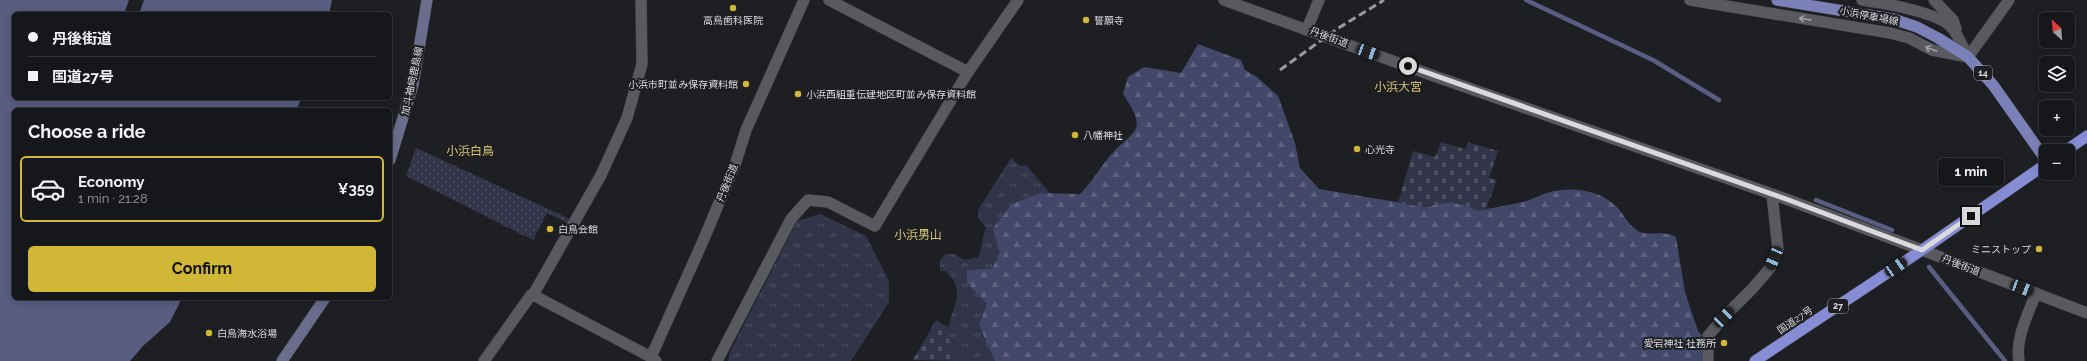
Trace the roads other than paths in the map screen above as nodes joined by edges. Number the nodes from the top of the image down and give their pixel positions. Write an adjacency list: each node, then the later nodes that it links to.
1 (427, 0): 19 (main road, 加斗袖崎鹿島線)
2 (641, 0): 27 (street)
3 (804, 0): 27 (street, 丹後街道)
4 (829, 0): 15 (street)
5 (1018, 0): 15 (street)
6 (1224, 0): 13 (street, 丹後街道)
7 (1319, 0): 13 (street)
8 (1690, 0): 14 (street, one-way to 8)
9 (1777, 0): 14 (main road, 小浜停車場線 / 14)
10 (1862, 0): 14 (street)
11 (1934, 0): 14 (street)
12 (2009, 0): 14 (street)
13 (1307, 29): 21 (street, 丹後街道)
14 (1968, 58): 18 (main road, 小浜停車場線 / 14)
15 (968, 72): 30 (street)
16 (2087, 136): 17 (highway)
17 (2075, 144)
18 (2039, 150)
19 (392, 153)
20 (2039, 169): 22 (highway, 国道27号 / 27)
21 (1772, 195): 22 (street, 丹後街道); 31 (street)
22 (1922, 250): 23 (street, 丹後街道); 32 (highway, 国道27号 / 27)
23 (2036, 293): 26 (street, 丹後街道); 33 (street)
24 (531, 295): 29 (street)
25 (323, 300): 28 (main road)
26 (2087, 313)
27 (654, 359)
28 (282, 361)
29 (484, 361)
30 (717, 361)
31 (1708, 361)
32 (1755, 361)
33 (2019, 361)

